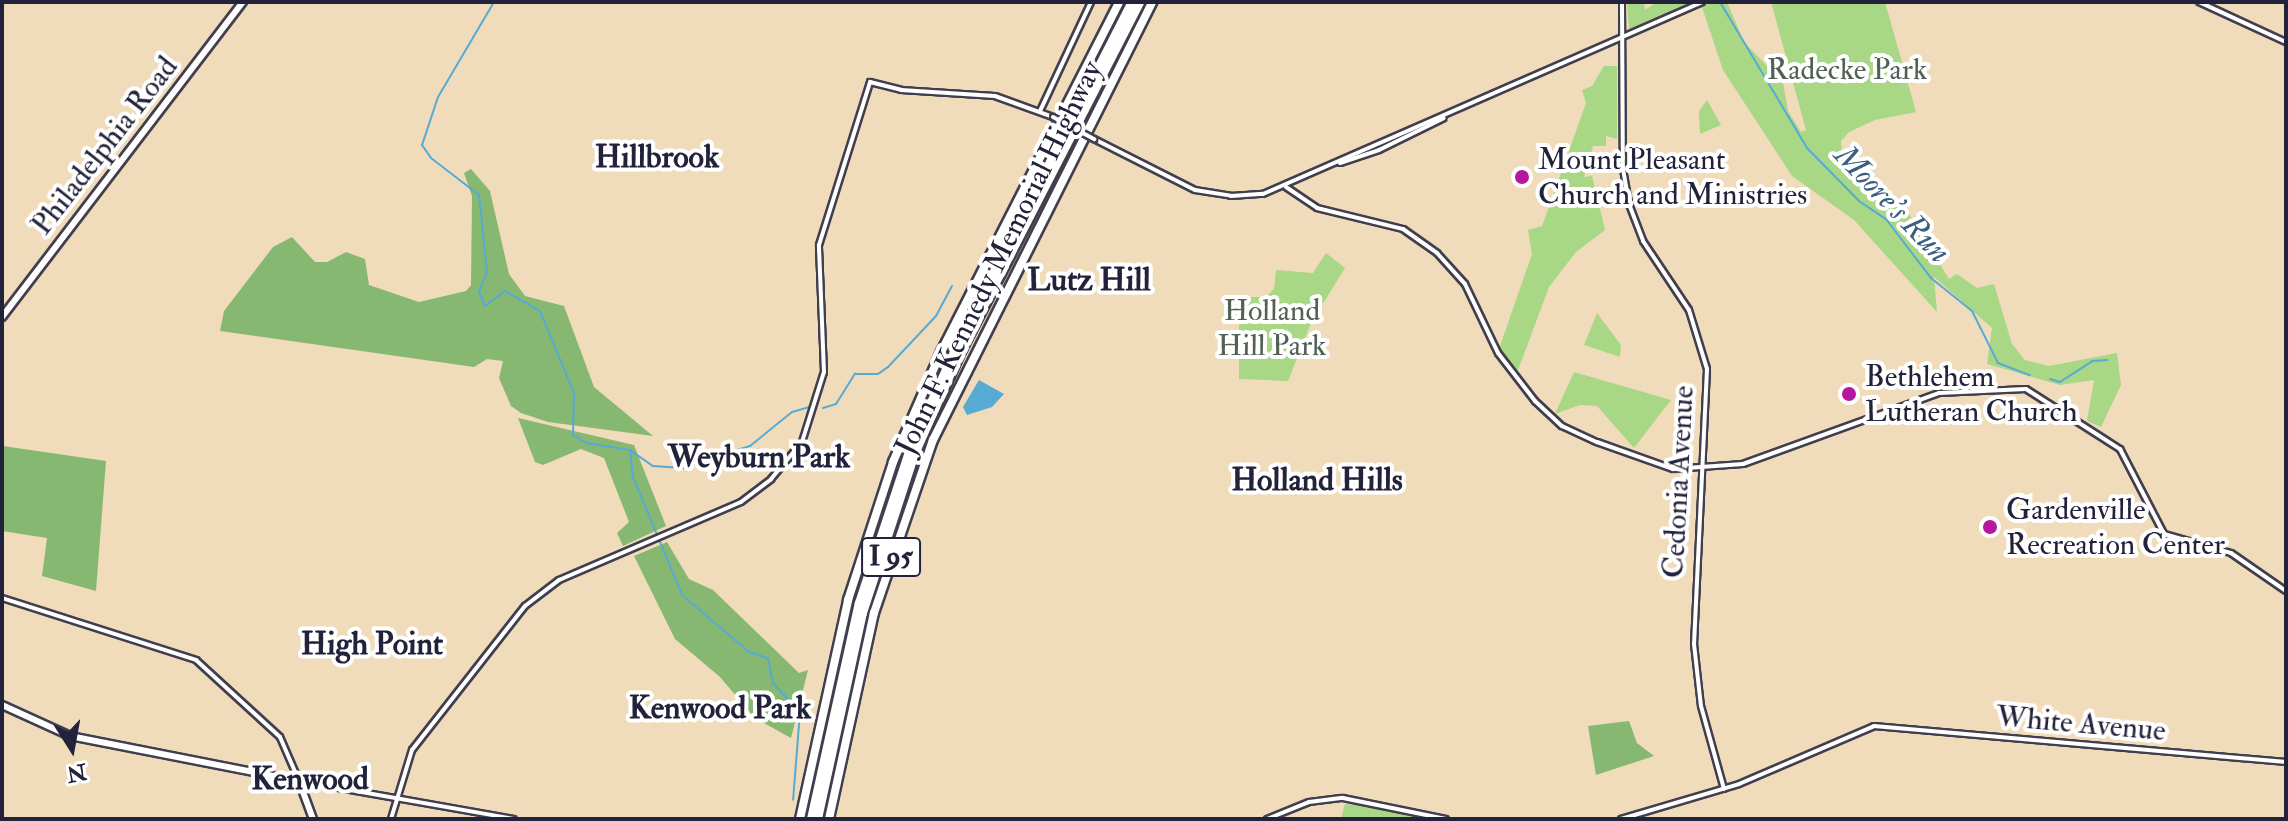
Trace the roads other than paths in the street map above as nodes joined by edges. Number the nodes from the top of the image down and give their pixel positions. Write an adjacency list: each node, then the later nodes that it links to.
1 (243, 2): 14 (main road, Philadelphia Road)
2 (1091, 2): 12 (street)
3 (1119, 2): 26 (highway, John F. Kennedy Memorial Highway / I 95)
4 (1132, 2): 27 (highway)
5 (1140, 2): 28 (highway)
6 (1152, 2): 29 (highway, John F. Kennedy Memorial Highway / I 95)
7 (1622, 2): 10 (street, Cedonia Avenue)
8 (1702, 2): 10 (street)
9 (2199, 2): 11 (street)
10 (1622, 37): 13 (street); 15 (street, Cedonia Avenue)
11 (2286, 42)
12 (1040, 111): 13 (street, bridge); 22 (street)
13 (1286, 187): 15 (street)
14 (2, 317)
15 (1704, 468): 16 (street); 21 (street, Cedonia Avenue)
16 (2286, 591)
17 (2, 598): 20 (street)
18 (2, 705): 20 (main road)
19 (2286, 762): 21 (street, White Avenue)
20 (299, 781): 22 (street); 23 (main road)
21 (1724, 789): 32 (street)
22 (395, 798): 24 (street); 25 (street)
23 (313, 819)
24 (391, 819)
25 (514, 819)
26 (800, 819)
27 (811, 819)
28 (818, 819)
29 (829, 819)
30 (1267, 819): 31 (street)
31 (1446, 819)
32 (1621, 819)

